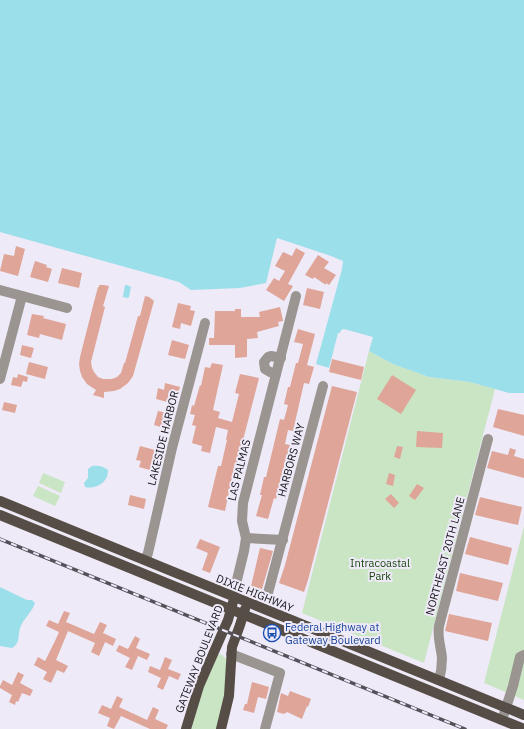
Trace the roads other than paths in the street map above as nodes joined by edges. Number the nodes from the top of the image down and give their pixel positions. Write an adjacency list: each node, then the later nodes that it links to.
1 (0, 290): 2 (street)
2 (22, 296): 4 (street); 8 (street)
3 (296, 296): 6 (street, LAS PALMAS)
4 (67, 308)
5 (205, 323): 15 (street, LAKESIDE HARBOR)
6 (281, 358): 7 (street, LAS PALMAS); 7 (street)
7 (276, 374): 13 (street, LAS PALMAS)
8 (0, 379)
9 (323, 386): 14 (street, HARBORS WAY)
10 (488, 439): 23 (street, NORTHEAST 20TH LANE)
11 (0, 501): 15 (main road, DIXIE HIGHWAY)
12 (0, 515): 19 (main road)
13 (246, 538): 14 (street); 17 (street, LAS PALMAS)
14 (282, 540): 16 (street, HARBORS WAY)
15 (145, 560): 17 (main road, DIXIE HIGHWAY)
16 (268, 593)
17 (234, 596): 18 (main road, DIXIE HIGHWAY); 19 (main road, GATEWAY BOULEVARD)
18 (247, 602): 20 (main road); 23 (main road, DIXIE HIGHWAY)
19 (231, 609): 20 (main road); 27 (main road, GATEWAY BOULEVARD)
20 (244, 614): 21 (main road); 26 (main road)
21 (231, 654): 28 (main road); 29 (street)
22 (524, 655): 24 (street)
23 (439, 680): 24 (main road, DIXIE HIGHWAY)
24 (506, 708): 25 (main road, DIXIE HIGHWAY); 26 (street)
25 (524, 715)
26 (502, 720): 30 (main road)
27 (186, 729)
28 (221, 729)
29 (265, 729)
30 (524, 729)

